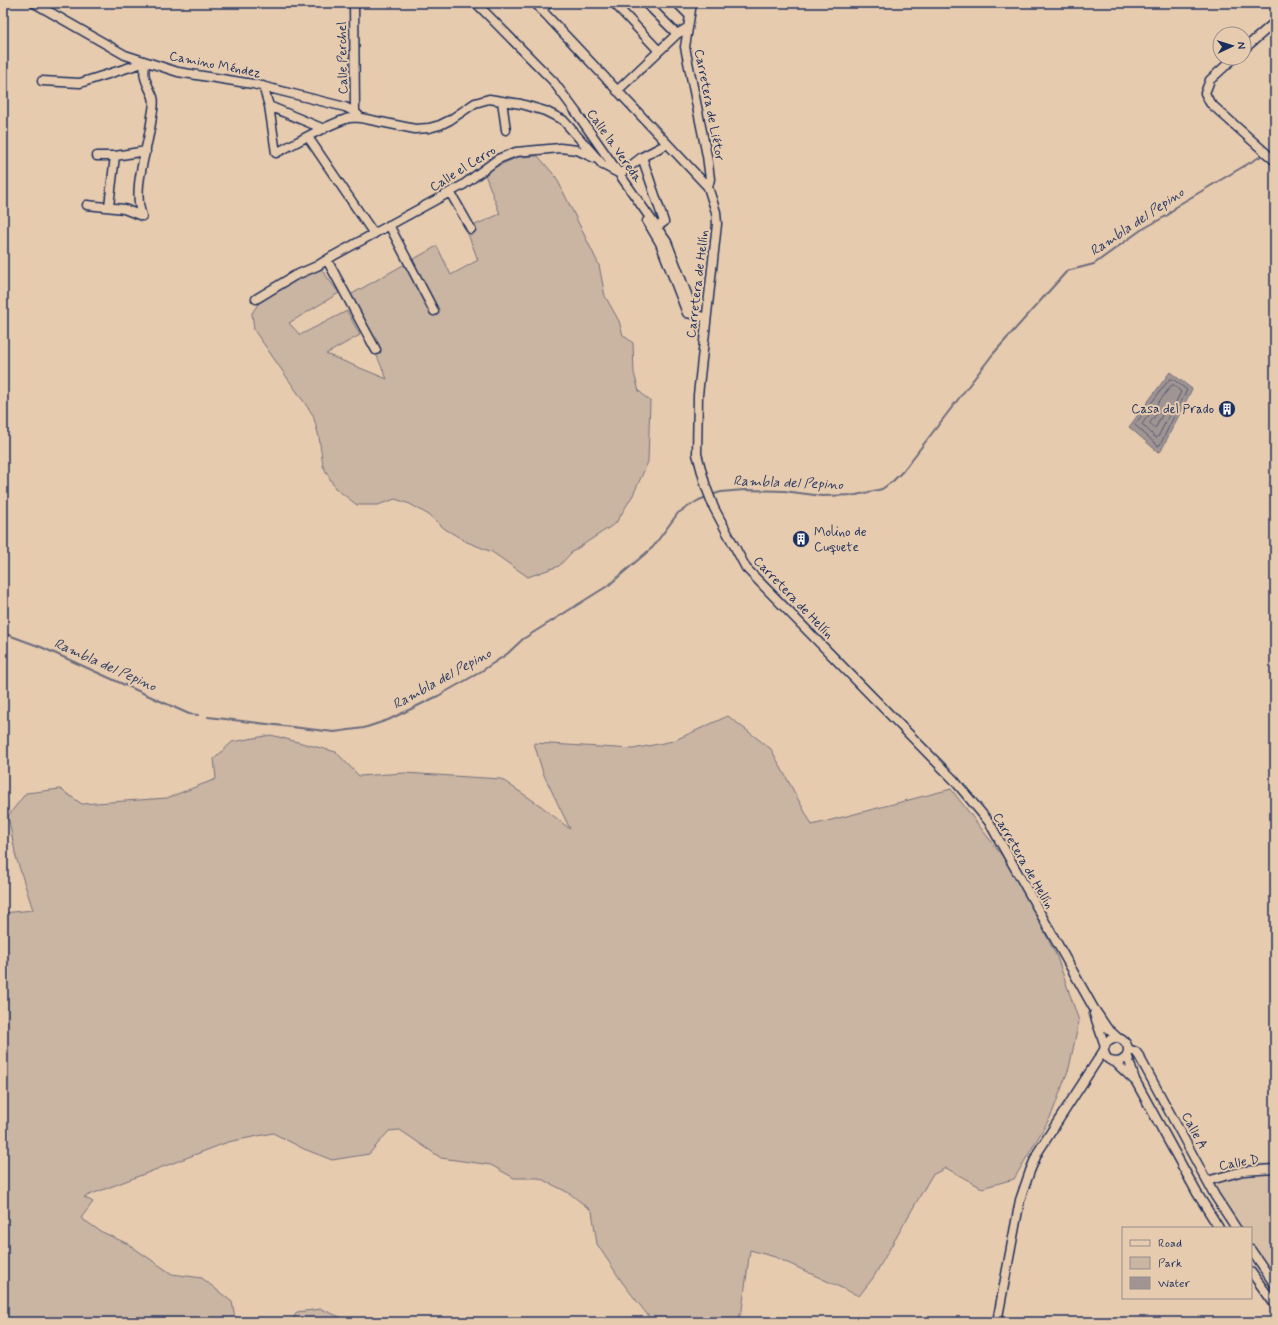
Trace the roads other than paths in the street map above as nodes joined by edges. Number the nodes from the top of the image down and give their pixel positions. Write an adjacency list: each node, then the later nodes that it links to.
1 (34, 3): 19 (street, Camino Méndez)
2 (354, 3): 23 (street, Calle Perchel)
3 (476, 3): 34 (street, Calle la Vereda)
4 (535, 3): 10 (street, Carretera de Hellín)
5 (549, 3): 10 (street)
6 (614, 3): 16 (street)
7 (646, 3): 14 (street)
8 (677, 3): 11 (street)
9 (692, 3): 11 (street, Carretera de Liétor)
10 (541, 10): 20 (street, Carretera de Hellín)
11 (689, 15): 13 (street, Carretera de Liétor)
12 (1275, 22): 15 (street)
13 (687, 28): 14 (street); 35 (street, Carretera de Liétor)
14 (677, 34): 16 (street)
15 (1252, 42)
16 (659, 50): 20 (street)
17 (1225, 66): 32 (street)
18 (42, 80): 28 (street)
19 (263, 86): 22 (street); 23 (street, Camino Méndez)
20 (617, 91): 27 (street, Carretera de Hellín)
21 (502, 101): 23 (street); 25 (street, Calle el Cerro); 33 (street)
22 (269, 106): 24 (street); 26 (street)
23 (358, 115): 24 (street)
24 (324, 129): 26 (street)
25 (506, 130)
26 (308, 137): 43 (street)
27 (667, 144): 31 (street); 35 (street, Carretera de Hellín)
28 (146, 151): 30 (street); 38 (street)
29 (97, 156): 30 (street)
30 (115, 156): 38 (street)
31 (642, 157): 34 (street); 41 (street)
32 (1275, 161)
33 (600, 162): 34 (street); 36 (street, Calle el Cerro)
34 (620, 174): 39 (street, Calle la Vereda)
35 (708, 187): 48 (street, Carretera de Hellín)
36 (450, 192): 40 (street, Calle el Cerro); 42 (street)
37 (87, 205): 38 (street)
38 (110, 206)
39 (643, 209): 41 (street, Calle la Vereda); 47 (street)
40 (389, 225): 43 (street, Calle el Cerro); 46 (street)
41 (657, 227): 47 (street, Calle la Vereda)
42 (471, 229)
43 (374, 234): 44 (street, Calle el Cerro)
44 (327, 260): 45 (street, Calle el Cerro); 49 (street)
45 (256, 299)
46 (434, 311)
47 (697, 315): 48 (street)
48 (706, 318): 50 (street, Carretera de Hellín)
49 (376, 350)
50 (1093, 1007): 51 (street, Carretera de Hellín); 52 (street, Carretera de Hellín)
51 (1118, 1038): 52 (street); 53 (street, Carretera de Hellín)
52 (1104, 1048): 54 (street, Carretera de Hellín); 55 (street)
53 (1127, 1052): 54 (street); 56 (street, Carretera de Hellín); 58 (street, Calle A)
54 (1114, 1062): 55 (street); 56 (street, Carretera de Hellín)
55 (1092, 1071): 65 (street)
56 (1135, 1080): 59 (street, Carretera de Hellín)
57 (1275, 1169): 58 (street, Calle D)
58 (1207, 1181): 60 (street, Calle A)
59 (1218, 1227)
60 (1235, 1227)
61 (1252, 1251): 63 (street)
62 (1252, 1273): 64 (street)
63 (1275, 1285)
64 (1275, 1305)
65 (997, 1322)

